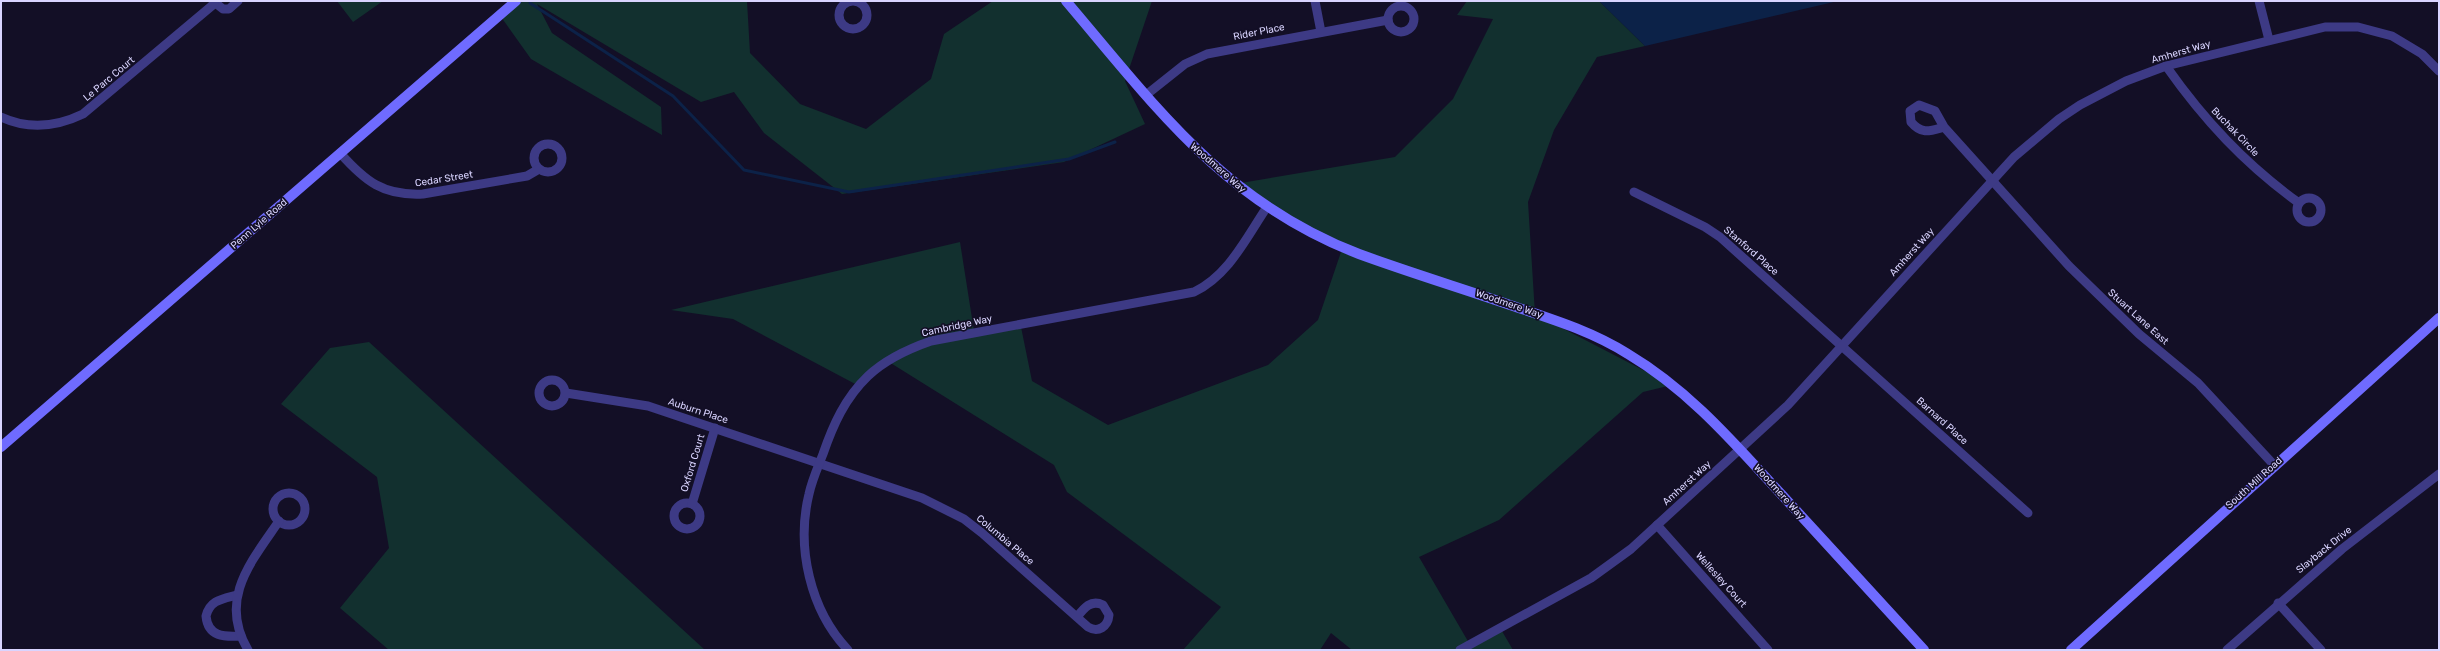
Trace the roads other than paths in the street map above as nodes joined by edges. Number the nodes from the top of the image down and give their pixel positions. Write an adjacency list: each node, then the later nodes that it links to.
1 (238, 1): 6 (street, Le Parc Court)
2 (516, 1): 15 (street, Penn Lyle Road)
3 (1066, 1): 12 (street, Woodmere Way)
4 (1315, 1): 8 (street)
5 (2259, 1): 9 (street)
6 (214, 2): 13 (street, Le Parc Court)
7 (1388, 20): 8 (street, Rider Place)
8 (1321, 32): 12 (street, Rider Place)
9 (2269, 40): 10 (street, Amherst Way); 11 (street, Amherst Way)
10 (2166, 66): 17 (street, Amherst Way); 19 (street, Buchak Circle)
11 (2439, 71)
12 (1146, 95): 20 (street, Woodmere Way)
13 (1, 118)
14 (1944, 127): 17 (street, Stuart Lane East)
15 (340, 153): 16 (street, Cedar Street); 25 (street, Penn Lyle Road)
16 (539, 169)
17 (1992, 180): 22 (street, Amherst Way); 28 (street, Stuart Lane East)
18 (1634, 192): 22 (street, Stanford Place)
19 (2299, 203)
20 (1267, 207): 26 (street, Woodmere Way); 27 (street, Cambridge Way)
21 (2439, 318): 28 (street, South Mill Road)
22 (1841, 346): 26 (street, Amherst Way); 31 (street, Barnard Place)
23 (566, 393): 24 (street, Auburn Place)
24 (715, 428): 27 (street, Auburn Place); 30 (street, Oxford Court)
25 (1, 448)
26 (1740, 449): 33 (street, Amherst Way); 42 (street, Woodmere Way)
27 (820, 463): 36 (street, Columbia Place); 39 (street, Cambridge Way)
28 (2274, 465): 43 (street, South Mill Road)
29 (2439, 474): 35 (street, Slayback Drive)
30 (692, 504)
31 (2028, 513)
32 (279, 521): 34 (street)
33 (1657, 525): 40 (street, Amherst Way); 41 (street, Wellesley Court)
34 (237, 595): 37 (street); 37 (street)
35 (2278, 603): 44 (street, Slayback Drive); 45 (street)
36 (1077, 617)
37 (241, 636): 38 (street)
38 (248, 650)
39 (848, 650)
40 (1460, 650)
41 (1768, 650)
42 (1924, 650)
43 (2071, 650)
44 (2227, 650)
45 (2321, 650)

